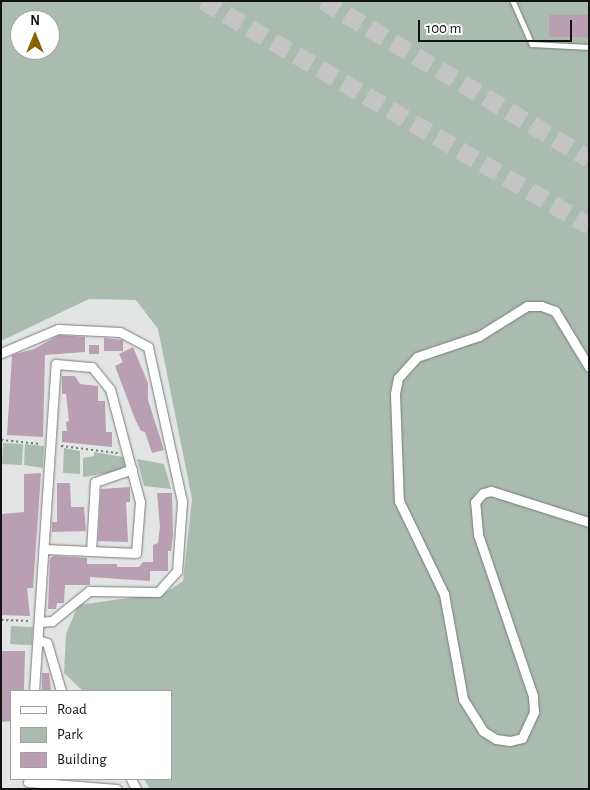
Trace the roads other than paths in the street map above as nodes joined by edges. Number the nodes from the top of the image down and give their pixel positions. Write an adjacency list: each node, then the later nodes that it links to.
1 (513, 1): 2 (lane)
2 (589, 48)
3 (1, 353): 9 (street)
4 (589, 367): 6 (street)
5 (132, 469): 7 (street); 8 (street); 8 (street)
6 (589, 522)
7 (44, 549): 8 (street); 9 (street)
8 (91, 551)
9 (39, 622): 10 (street)
10 (38, 640): 11 (street); 12 (street)
11 (34, 690)
12 (61, 690)
13 (28, 783): 14 (street)
14 (117, 789)

